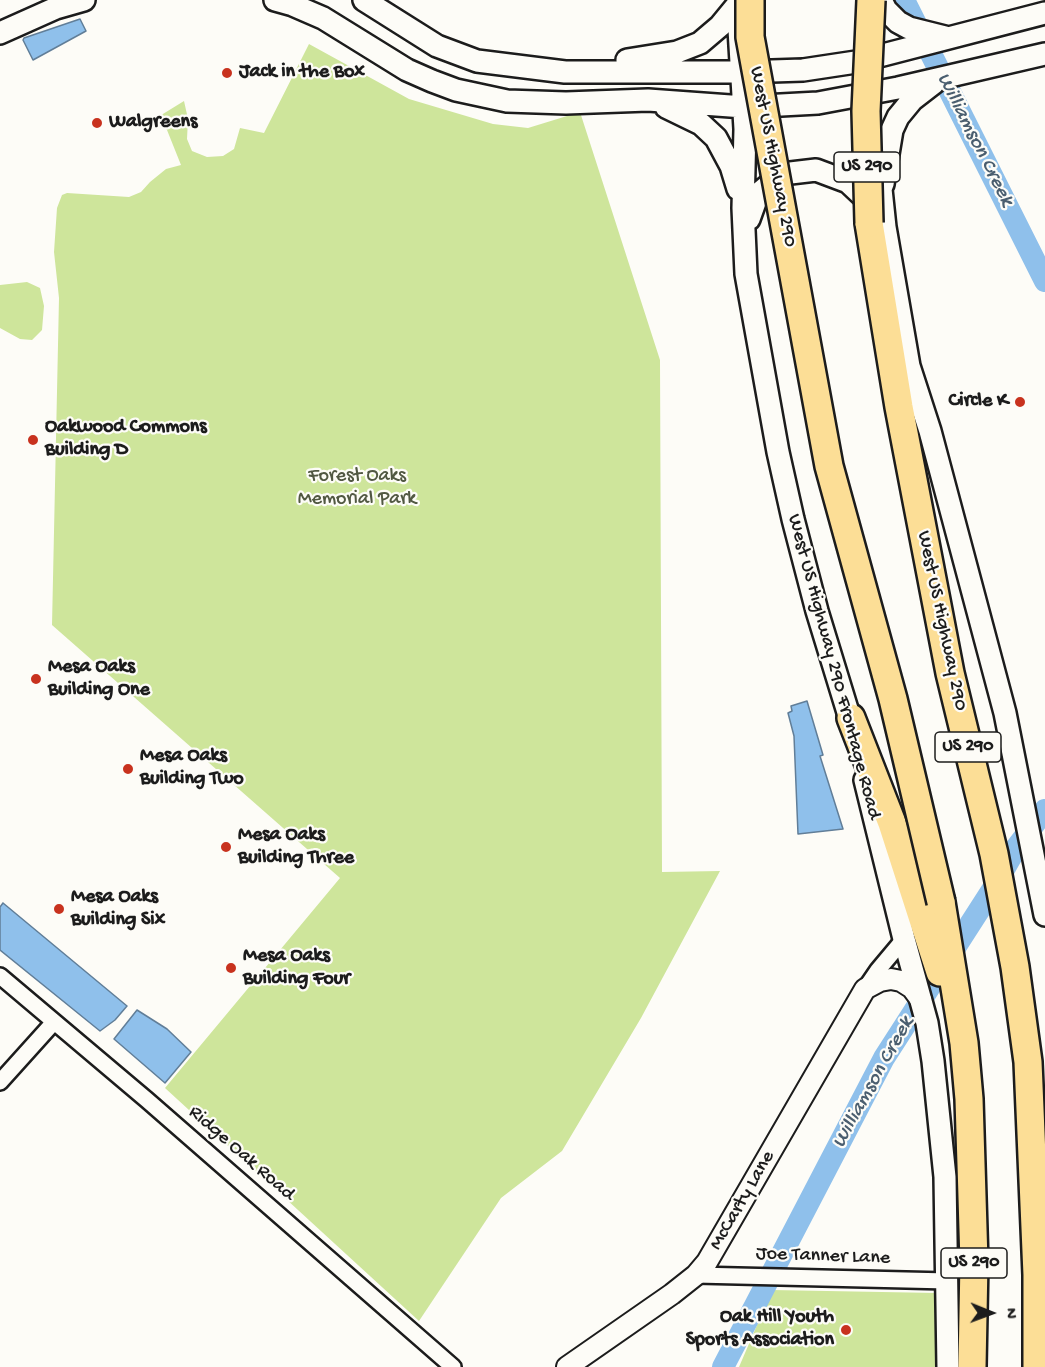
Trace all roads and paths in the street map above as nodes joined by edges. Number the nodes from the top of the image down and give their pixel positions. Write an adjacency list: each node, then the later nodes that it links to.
1 (84, 0): 8 (main road)
2 (275, 0): 18 (main road)
3 (364, 0): 12 (main road)
4 (873, 0): 11 (main road); 39 (highway, West US Highway 290 / US 290, bridge)
5 (881, 0): 9 (main road)
6 (742, 1): 13 (main road); 14 (main road, West US Highway 290 Frontage Road); 31 (highway, West US Highway 290 / US 290, bridge)
7 (1045, 13): 9 (main road)
8 (0, 33)
9 (952, 38): 11 (main road)
10 (1035, 56): 16 (main road)
11 (872, 58): 14 (main road); 15 (main road)
12 (540, 69): 13 (main road); 18 (main road)
13 (592, 72): 14 (main road)
14 (741, 72): 19 (main road, West US Highway 290 Frontage Road)
15 (872, 93): 16 (main road); 19 (main road); 20 (main road)
16 (907, 93): 20 (main road)
17 (648, 100): 18 (main road); 19 (main road); 21 (main road)
18 (528, 102)
19 (744, 107): 21 (main road, West US Highway 290 Frontage Road)
20 (882, 196): 22 (main road)
21 (743, 208): 23 (main road, West US Highway 290 Frontage Road)
22 (885, 227): 23 (main road); 25 (main road, West US Highway 290)
23 (745, 231): 24 (main road, West US Highway 290 Frontage Road)
24 (851, 718): 26 (highway)
25 (1044, 907)
26 (915, 934): 28 (street, McCarty Lane); 29 (main road); 31 (highway)
27 (0, 976): 30 (street, Ridge Oak Road)
28 (865, 989): 29 (street); 33 (street, McCarty Lane)
29 (921, 1000): 34 (main road)
30 (54, 1022): 32 (street); 35 (street, Ridge Oak Road)
31 (964, 1043): 38 (highway, West US Highway 290 / US 290)
32 (0, 1082)
33 (696, 1275): 34 (street, Joe Tanner Lane); 36 (street, McCarty Lane)
34 (948, 1281): 37 (main road)
35 (453, 1367)
36 (567, 1367)
37 (948, 1367)
38 (972, 1367)
39 (1037, 1367)

